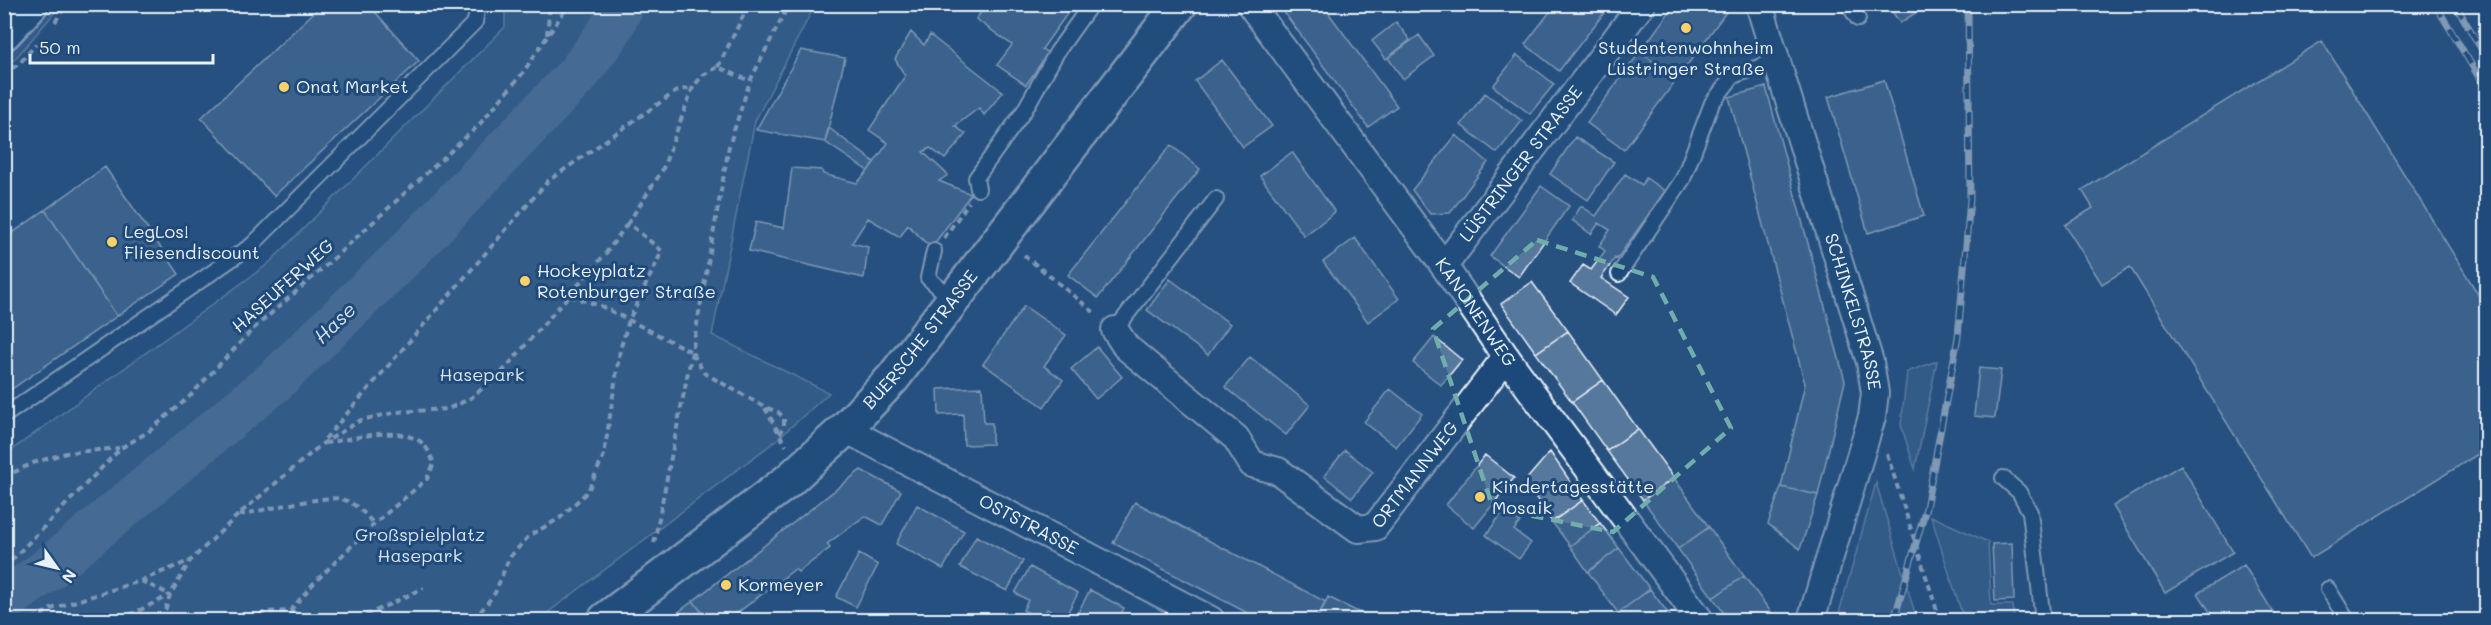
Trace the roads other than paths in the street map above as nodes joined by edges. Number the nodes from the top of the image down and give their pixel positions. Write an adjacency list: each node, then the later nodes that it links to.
1 (31, 4): 10 (main road)
2 (478, 4): 20 (lane)
3 (1090, 4): 12 (lane)
4 (1180, 4): 17 (main road, BUERSCHE STRASSE)
5 (1250, 4): 15 (street, KANONENWEG)
6 (1642, 4): 15 (street, LÜSTRINGER STRASSE)
7 (1759, 4): 11 (street, SCHINKELSTRASSE)
8 (1848, 4): 9 (lane)
9 (1858, 19)
10 (4, 33)
11 (1776, 60): 16 (lane); 27 (street, SCHINKELSTRASSE)
12 (978, 189)
13 (1216, 199): 18 (lane)
14 (934, 251): 17 (lane)
15 (1444, 266): 19 (street, KANONENWEG)
16 (1619, 274)
17 (953, 300): 21 (main road, BUERSCHE STRASSE)
18 (1115, 330): 19 (street, ORTMANNWEG)
19 (1506, 357): 26 (street, KANONENWEG)
20 (4, 416)
21 (845, 429): 24 (main road, BUERSCHE STRASSE); 25 (street, OSTSTRASSE)
22 (2003, 478): 28 (lane)
23 (2328, 589): 29 (lane)
24 (605, 621)
25 (1211, 621)
26 (1700, 621)
27 (1811, 621)
28 (2043, 621)
29 (2347, 621)

